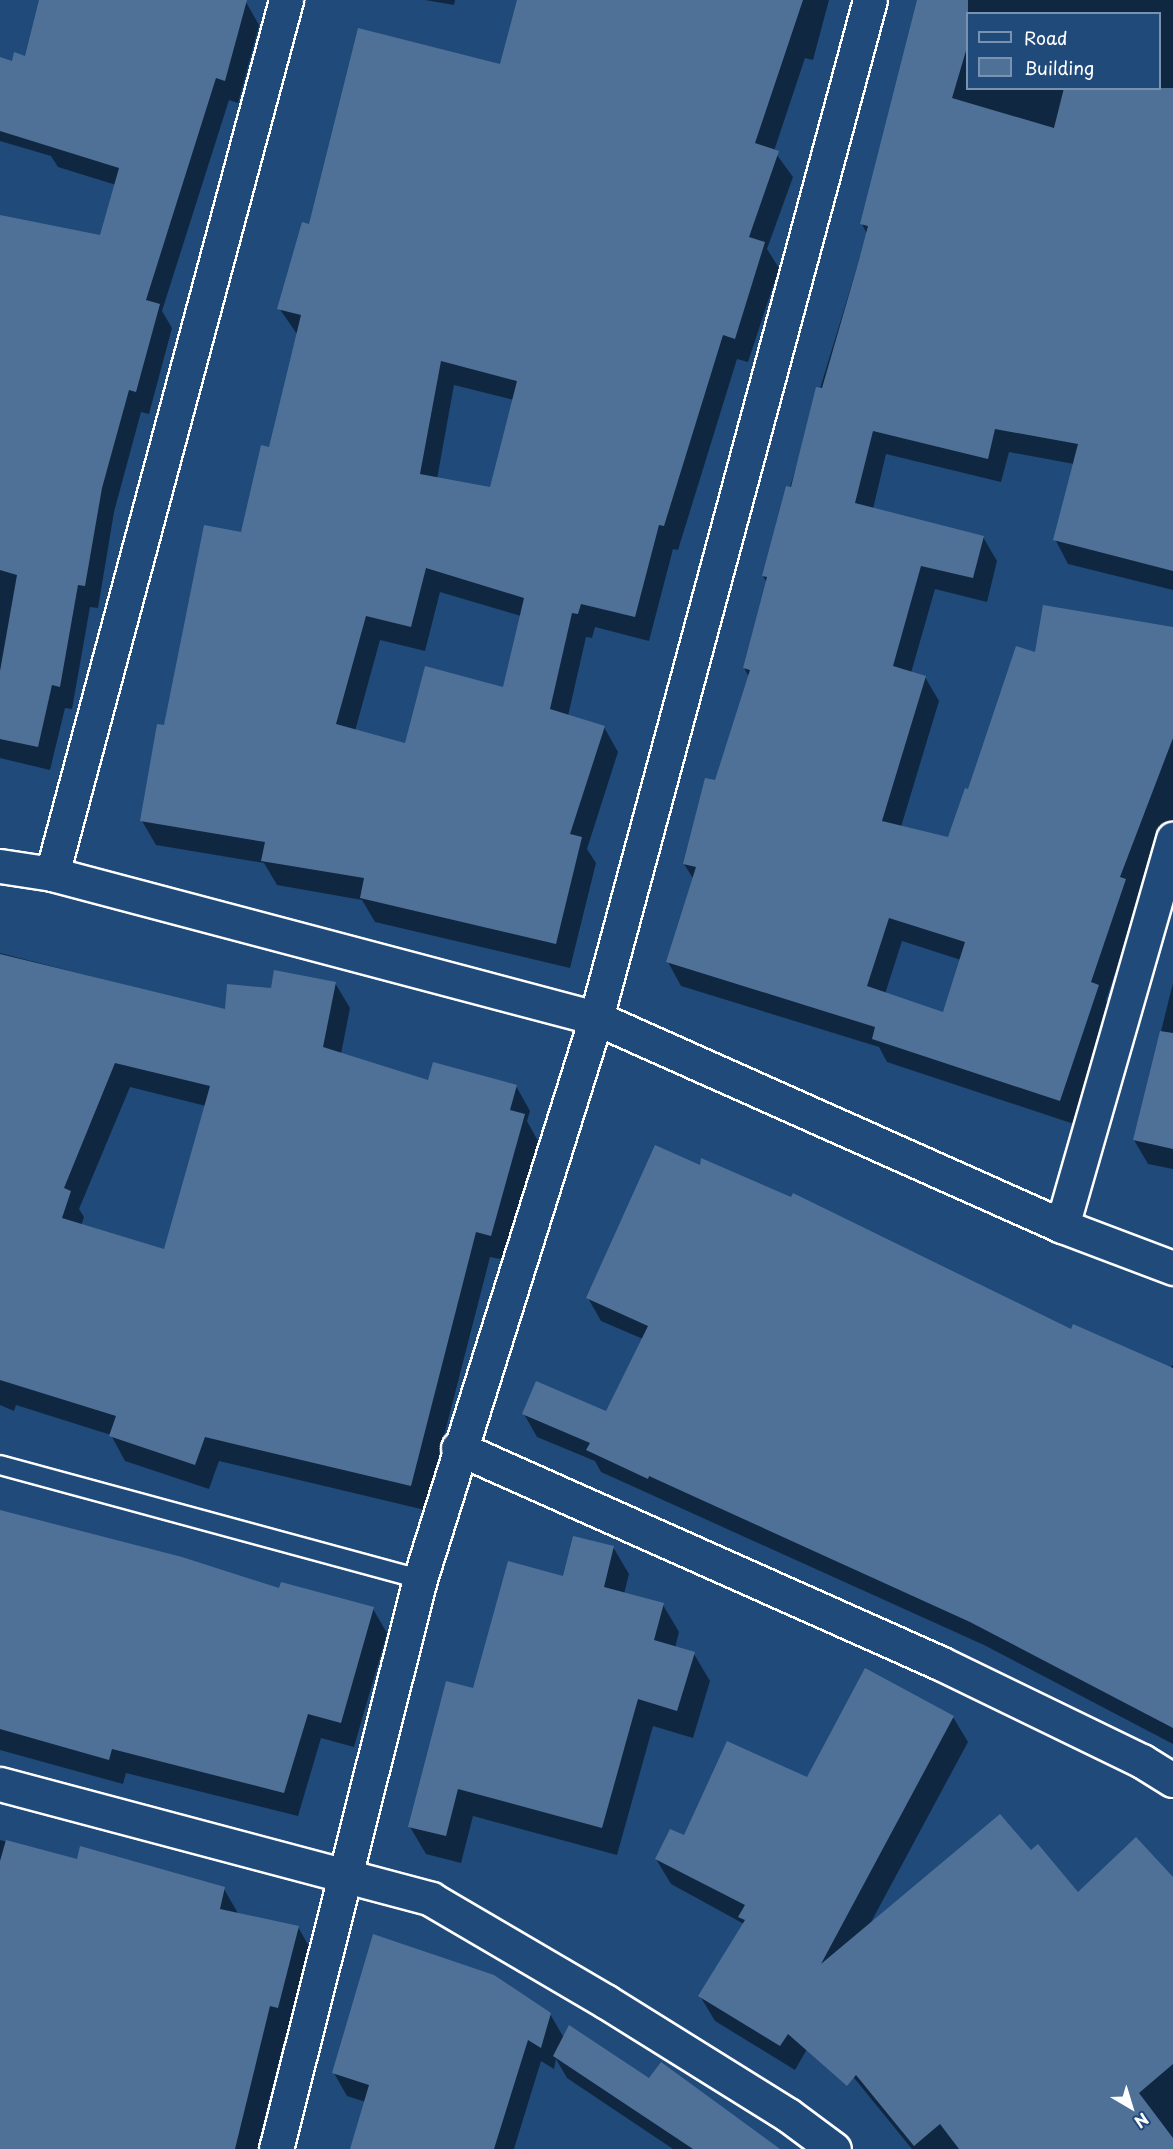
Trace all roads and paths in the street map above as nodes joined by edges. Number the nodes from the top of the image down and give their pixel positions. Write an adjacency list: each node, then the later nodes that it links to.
1 (286, 0): 5 (street)
2 (870, 0): 6 (street)
3 (1173, 839): 7 (street)
4 (0, 866): 5 (street)
5 (52, 874): 6 (street)
6 (596, 1018): 7 (street); 9 (street)
7 (1062, 1226): 8 (street)
8 (1173, 1268)
9 (458, 1448): 11 (street); 12 (street)
10 (0, 1465): 11 (lane)
11 (420, 1579): 14 (street)
12 (1173, 1780)
13 (0, 1784): 14 (street)
14 (344, 1874): 15 (street); 16 (street)
15 (276, 2149)
16 (834, 2149)

